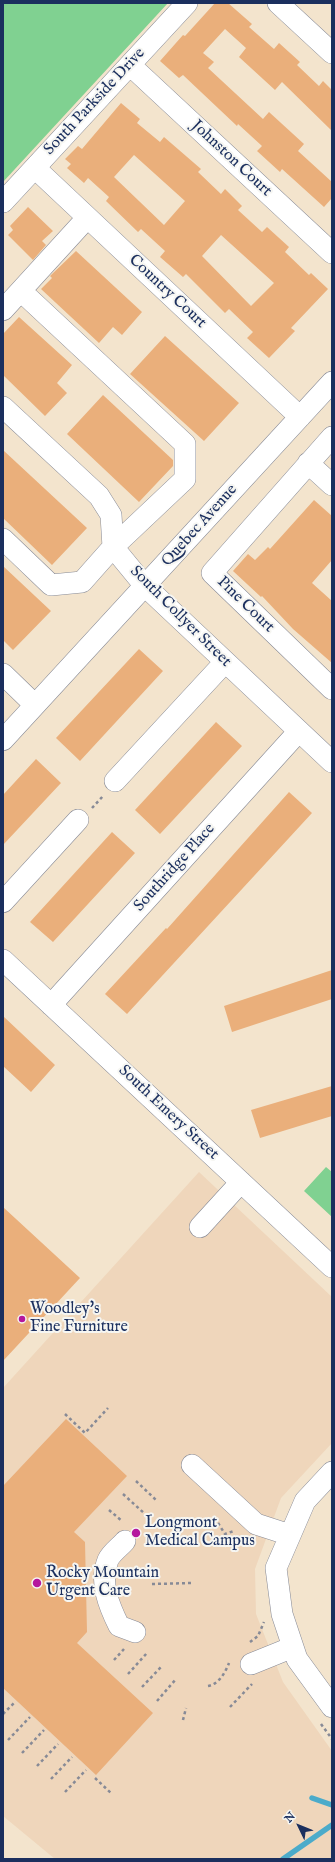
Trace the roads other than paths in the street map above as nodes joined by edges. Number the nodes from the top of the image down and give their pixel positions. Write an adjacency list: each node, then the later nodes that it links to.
1 (187, 3): 4 (street, South Parkside Drive)
2 (278, 3): 3 (street)
3 (332, 53)
4 (130, 65): 5 (street, South Parkside Drive); 8 (street, Johnston Court)
5 (35, 168): 6 (street, South Parkside Drive); 7 (street, Country Court)
6 (3, 202)
7 (87, 218): 9 (street); 13 (street, Country Court)
8 (332, 253)
9 (22, 291): 10 (street); 18 (street)
10 (3, 310)
11 (332, 382): 13 (street, Quebec Avenue)
12 (3, 407): 18 (street)
13 (300, 417): 19 (street, Quebec Avenue)
14 (332, 437): 15 (street)
15 (308, 463): 16 (street); 22 (street, Pine Court)
16 (332, 485)
17 (3, 539): 18 (street)
18 (113, 547): 19 (street, South Collyer Street)
19 (145, 586): 20 (street, South Collyer Street); 23 (street, Quebec Avenue)
20 (225, 662): 24 (street, South Collyer Street); 27 (street)
21 (3, 675): 23 (street)
22 (332, 689)
23 (36, 705): 25 (street, Quebec Avenue)
24 (299, 731): 26 (street, South Collyer Street); 31 (street, Southridge Place)
25 (3, 740)
26 (332, 762)
27 (110, 787)
28 (84, 815): 29 (street)
29 (3, 902)
30 (3, 960): 31 (street, South Emery Street)
31 (51, 1005): 32 (street, South Emery Street)
32 (241, 1182): 33 (street); 34 (street, South Emery Street)
33 (200, 1227)
34 (332, 1267)
35 (192, 1465): 37 (street)
36 (332, 1472): 37 (street)
37 (290, 1535): 40 (street)
38 (124, 1541): 39 (street)
39 (135, 1632)
40 (293, 1647): 41 (street); 42 (street)
41 (252, 1673)
42 (326, 1714)

